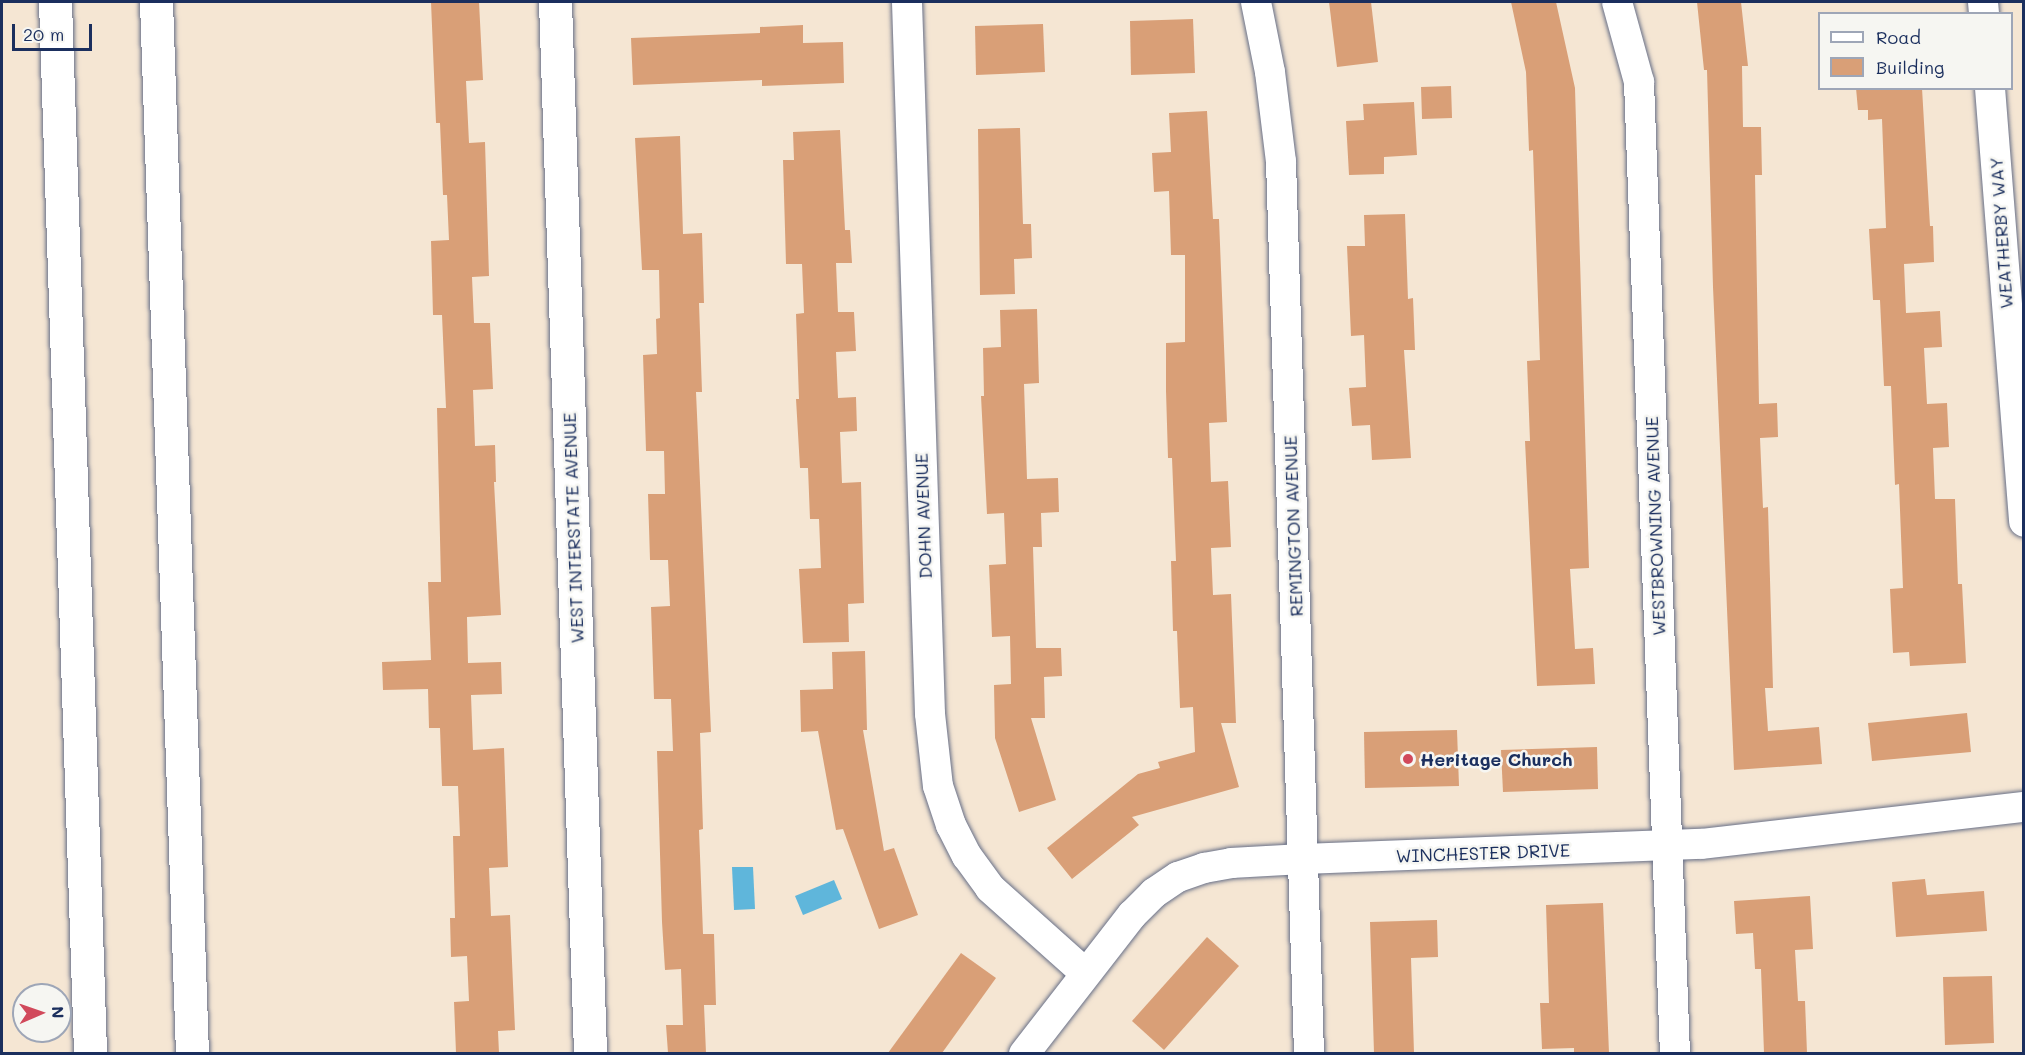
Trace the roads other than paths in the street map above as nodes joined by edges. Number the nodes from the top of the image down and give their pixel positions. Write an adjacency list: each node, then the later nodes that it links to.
1 (54, 2): 13 (main road)
2 (156, 2): 14 (main road)
3 (555, 2): 15 (main road, WEST INTERSTATE AVENUE)
4 (907, 2): 12 (street, DOHN AVENUE)
5 (1256, 2): 11 (street, REMINGTON AVENUE)
6 (1617, 2): 10 (street, WESTBROWNING AVENUE)
7 (1990, 90): 8 (street, WEATHERBY WAY)
8 (2024, 522)
9 (2024, 807): 10 (street, WINCHESTER DRIVE)
10 (1667, 846): 11 (street, WINCHESTER DRIVE); 18 (street, WESTBROWNING AVENUE)
11 (1303, 859): 12 (street, WINCHESTER DRIVE); 17 (street, REMINGTON AVENUE)
12 (1085, 973): 16 (street, WINCHESTER DRIVE)
13 (90, 1053)
14 (192, 1053)
15 (590, 1053)
16 (1024, 1053)
17 (1309, 1053)
18 (1675, 1053)

